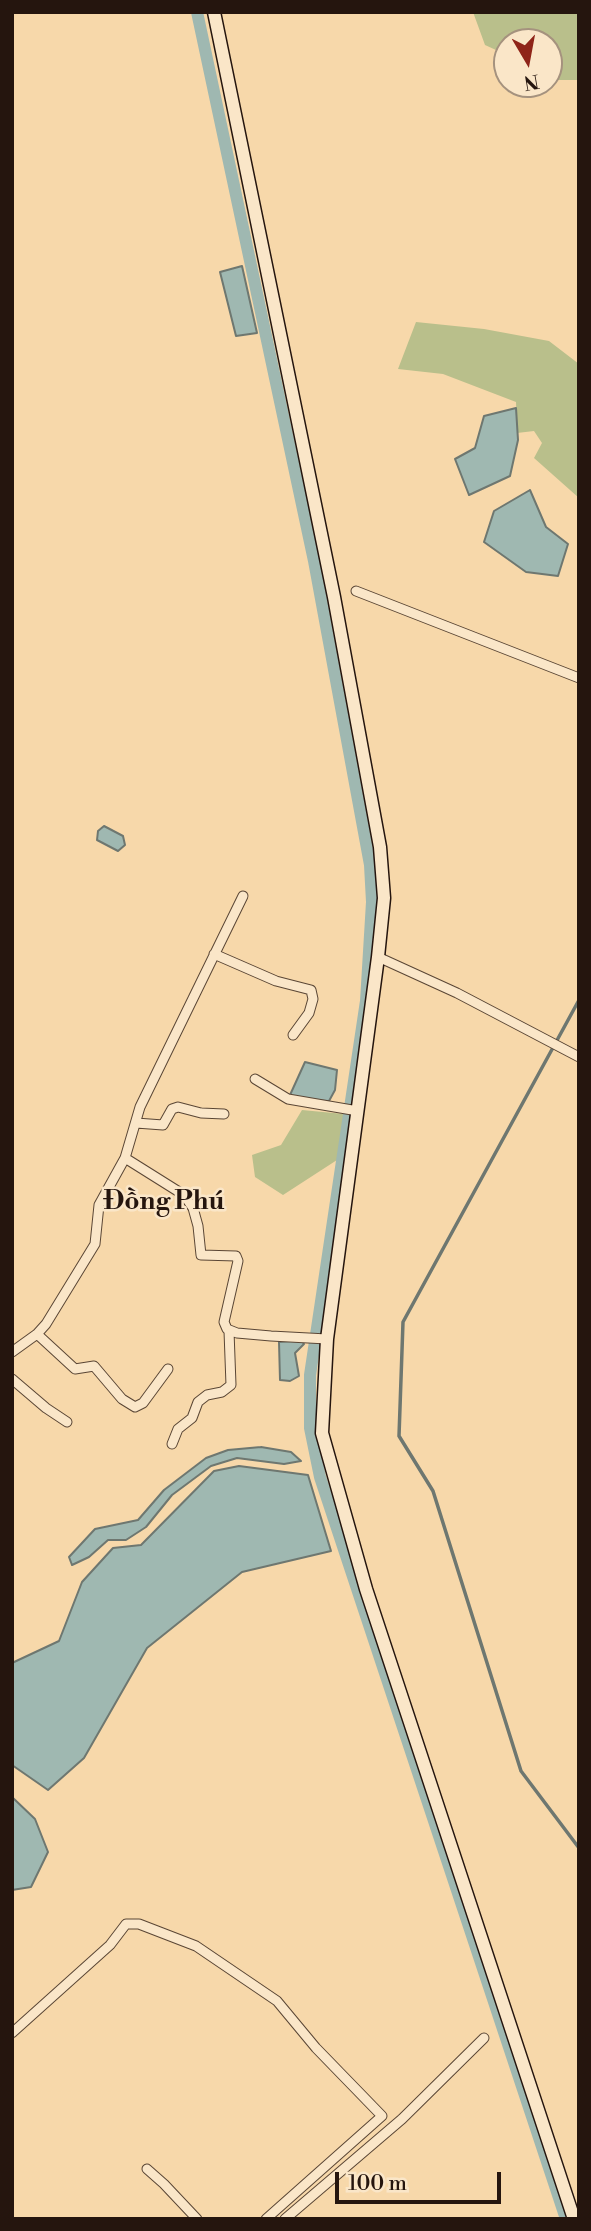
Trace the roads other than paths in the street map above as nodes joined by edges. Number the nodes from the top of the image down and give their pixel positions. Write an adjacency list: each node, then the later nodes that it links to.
1 (214, 12): 6 (main road)
2 (356, 591): 3 (street)
3 (579, 678)
4 (243, 896): 5 (street)
5 (214, 954): 7 (street); 12 (street)
6 (378, 957): 8 (street); 10 (main road)
7 (293, 1035)
8 (579, 1057)
9 (256, 1079): 10 (street)
10 (354, 1111): 16 (main road)
11 (224, 1114): 12 (street)
12 (136, 1123): 13 (street)
13 (125, 1158): 14 (street); 15 (street)
14 (229, 1331): 16 (street); 21 (street)
15 (37, 1334): 17 (street); 18 (street)
16 (319, 1339): 28 (main road)
17 (12, 1352)
18 (167, 1369)
19 (12, 1379): 20 (street)
20 (67, 1422)
21 (172, 1444)
22 (12, 2033): 26 (street)
23 (484, 2038): 27 (street)
24 (147, 2169): 25 (street)
25 (197, 2219)
26 (266, 2219)
27 (285, 2219)
28 (574, 2219)

